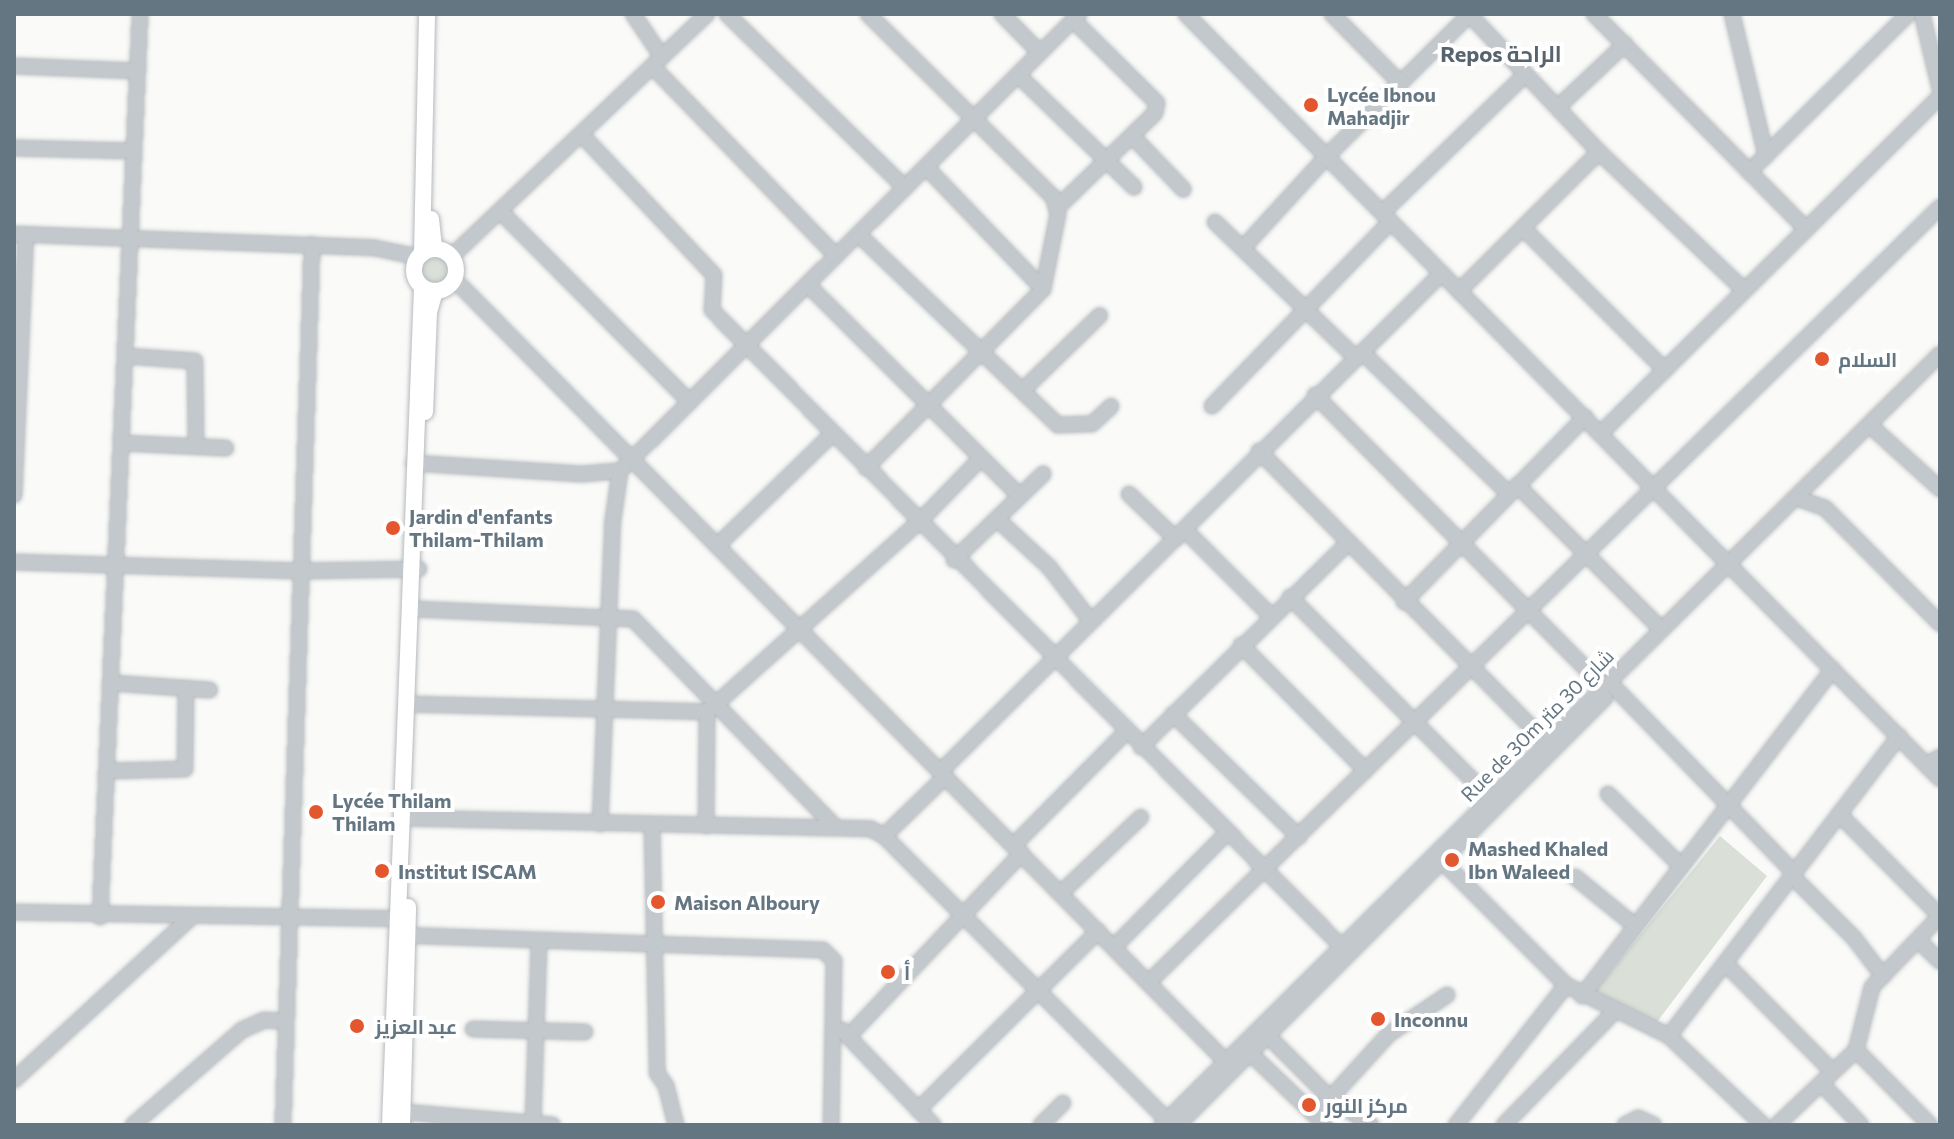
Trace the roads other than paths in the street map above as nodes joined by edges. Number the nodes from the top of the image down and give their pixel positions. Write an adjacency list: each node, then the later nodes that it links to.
1 (140, 14): 23 (street)
2 (427, 14): 36 (main road)
3 (437, 14): 36 (main road)
4 (633, 14): 21 (street)
5 (707, 14): 21 (street)
6 (727, 14): 43 (street)
7 (868, 14): 30 (street)
8 (1002, 14): 20 (street)
9 (1186, 14): 37 (street)
10 (1332, 14): 26 (street)
11 (1470, 14): 24 (street); 26 (street)
12 (1594, 14): 18 (street)
13 (1908, 14): 38 (street)
14 (1922, 14): 27 (street)
15 (1931, 14): 19 (street)
16 (1731, 16): 38 (street)
17 (1076, 17): 20 (street); 32 (street)
18 (1625, 44): 29 (street); 41 (street)
19 (1940, 50)
20 (1040, 53): 25 (street)
21 (657, 62): 31 (street); 58 (street)
22 (14, 66): 23 (street)
23 (138, 71): 34 (street)
24 (1526, 74): 29 (street); 48 (street)
25 (1019, 76): 30 (street); 39 (street)
26 (1401, 84): 37 (street)
27 (1940, 89)
28 (1940, 96): 51 (street)
29 (1558, 107): 35 (street)
30 (975, 118): 40 (street); 46 (street)
31 (582, 135): 47 (street); 69 (street)
32 (1132, 136): 39 (street); 44 (street)
33 (14, 148): 34 (street)
34 (134, 151): 54 (street)
35 (1599, 152): 50 (street); 65 (street); 66 (street)
36 (428, 153): 57 (main road)
37 (1328, 155): 48 (street); 56 (street)
38 (1766, 156): 41 (street)
39 (1107, 162): 42 (street); 46 (street)
40 (926, 167): 43 (street); 64 (street)
41 (1749, 172): 51 (street)
42 (1134, 187)
43 (905, 188): 53 (street)
44 (1183, 189)
45 (1940, 207): 98 (street)
46 (1057, 208): 64 (street)
47 (501, 212): 59 (street); 79 (street)
48 (1386, 217): 60 (street); 67 (street)
49 (1215, 222): 56 (street)
50 (1523, 228): 66 (street); 75 (street)
51 (1806, 229): 65 (street)
52 (20, 234): 54 (street); 78 (street)
53 (858, 234): 58 (street); 70 (street)
54 (130, 238): 55 (street); 73 (street)
55 (312, 244): 57 (street); 117 (street)
56 (1243, 248): 67 (street)
57 (425, 253): 59 (main road); 63 (main road)
58 (836, 256): 62 (street)
59 (451, 257): 61 (main road)
60 (1442, 273): 66 (street); 72 (street)
61 (454, 279): 63 (main road); 92 (street)
62 (808, 285): 69 (street); 82 (street)
63 (429, 289): 93 (main road)
64 (1043, 289): 70 (street)
65 (1744, 290): 75 (street)
66 (1459, 291): 83 (street)
67 (1307, 312): 72 (street); 81 (street)
68 (1100, 315): 76 (street)
69 (747, 346): 79 (street); 86 (street)
70 (982, 352): 76 (street); 82 (street)
71 (1940, 354): 115 (street, Rue de 30m شارع 30 متر)
72 (1358, 355): 77 (street); 99 (street)
73 (126, 356): 87 (street); 88 (street)
74 (1940, 365): 84 (street, Rue de 30m شارع 30 متر)
75 (1665, 370): 85 (street)
76 (1023, 390): 80 (street)
77 (1315, 395): 90 (street); 108 (street)
78 (16, 397): 97 (street)
79 (690, 402): 92 (street)
80 (1111, 406)
81 (1212, 406)
82 (929, 407): 91 (street); 94 (street)
83 (1585, 417): 85 (street); 99 (street)
84 (1874, 429): 100 (street); 104 (street, Rue de 30m شارع 30 متر)
85 (1601, 433): 98 (street)
86 (832, 434): 94 (street); 110 (street)
87 (122, 443): 88 (street); 114 (street)
88 (196, 446): 89 (street)
89 (226, 448)
90 (1259, 451): 107 (street); 109 (street)
91 (980, 459): 103 (street); 106 (street)
92 (632, 460): 95 (street); 110 (street)
93 (418, 464): 95 (street); 116 (main road)
94 (866, 468): 106 (street)
95 (620, 471): 122 (street)
96 (1043, 474): 103 (street)
97 (14, 479): 102 (street)
98 (1654, 488): 111 (street); 115 (street)
99 (1512, 489): 108 (street); 111 (street)
100 (1940, 489)
101 (1129, 494): 107 (street)
102 (14, 495)
103 (1020, 496): 105 (street)
104 (1802, 500): 115 (street, Rue de 30m شارع 30 متر); 125 (street)
105 (997, 519): 112 (street); 124 (street)
106 (919, 522): 112 (street); 126 (street)
107 (1181, 534): 123 (street); 124 (street)
108 (1462, 540): 119 (street); 121 (street)
109 (1349, 542): 118 (street); 119 (street)
110 (717, 546): 126 (street)
111 (1585, 555): 121 (street); 127 (street)
112 (954, 560): 129 (street)
113 (14, 562): 114 (street)
114 (118, 565): 117 (street); 132 (street)
115 (1730, 565): 127 (street, Rue de 30m شارع 30 متر); 131 (street); 133 (street, Rue de 30m شارع 30 متر)
116 (414, 568): 117 (street); 120 (main road); 137 (main road)
117 (300, 571): 177 (street)
118 (1290, 597): 123 (street); 141 (street)
119 (1404, 602): 130 (street)
120 (416, 609): 122 (street); 137 (main road)
121 (1530, 611): 130 (street); 133 (street)
122 (611, 615): 136 (street); 138 (street)
123 (1271, 616): 128 (street)
124 (1090, 620): 129 (street)
125 (1940, 624)
126 (800, 629): 136 (street); 150 (street)
127 (1661, 629): 133 (street, Rue de 30m شارع 30 متر)
128 (1241, 645): 140 (street); 149 (street)
129 (1056, 661): 142 (street); 150 (street)
130 (1472, 667): 141 (street); 144 (street)
131 (1833, 669): 143 (street); 154 (street)
132 (112, 683): 134 (street); 148 (street)
133 (1609, 687): 144 (street, Rue de 30m شارع 30 متر); 154 (street); 166 (street, Rue de 30m شارع 30 متر)
134 (186, 688): 135 (street); 148 (street)
135 (210, 690)
136 (719, 702): 139 (street); 161 (street)
137 (409, 704): 138 (street); 157 (main road)
138 (607, 711): 139 (street); 158 (street)
139 (707, 712): 160 (street)
140 (1173, 714): 145 (street); 164 (street)
141 (1414, 724): 149 (street); 153 (street)
142 (1126, 732): 145 (street); 165 (street)
143 (1899, 736): 147 (street); 155 (street)
144 (1547, 743): 153 (street, Rue de 30m شارع 30 متر)
145 (1141, 747): 162 (street)
146 (1940, 757): 147 (street)
147 (1926, 765): 151 (street)
148 (108, 771): 175 (street)
149 (1366, 771): 164 (street)
150 (943, 774): 163 (street); 165 (street)
151 (1940, 779)
152 (1608, 794): 167 (street)
153 (1491, 799): 166 (street, Rue de 30m شارع 30 متر)
154 (1726, 807): 167 (street); 169 (street)
155 (1839, 814): 169 (street); 174 (street)
156 (1141, 817): 171 (street)
157 (406, 818): 158 (street); 179 (main road)
158 (600, 824): 159 (street)
159 (652, 825): 160 (street); 183 (street)
160 (706, 826): 161 (street)
161 (835, 827): 163 (street)
162 (1228, 832): 168 (street); 184 (street)
163 (884, 836): 173 (street)
164 (1299, 837): 168 (street)
165 (1018, 849): 171 (street); 173 (street)
166 (1439, 858): 185 (street, Rue de 30m شارع 30 متر); 190 (street); 200 (street, Rue de 30m شارع 30 متر)
167 (1681, 866): 178 (street)
168 (1266, 870): 185 (street); 189 (street)
169 (1793, 874): 187 (street); 188 (street)
170 (1575, 877): 178 (street)
171 (1061, 893): 180 (street)
172 (14, 912): 175 (street)
173 (963, 915): 191 (street); 202 (street)
174 (1940, 916): 182 (street)
175 (100, 917): 176 (street)
176 (190, 918): 177 (street); 207 (street)
177 (289, 918): 179 (street); 196 (street)
178 (1635, 926): 193 (street)
179 (402, 927): 181 (street); 212 (main road)
180 (1098, 931): 184 (street); 191 (street)
181 (539, 940): 183 (street); 198 (street)
182 (1919, 941): 186 (street); 188 (street)
183 (651, 943): 195 (street); 220 (street)
184 (1114, 947): 189 (street)
185 (1342, 947): 200 (street, Rue de 30m شارع 30 متر)
186 (1940, 961)
187 (1725, 963): 201 (street); 206 (street)
188 (1883, 976): 203 (street)
189 (1149, 982): 205 (street)
190 (1566, 985): 193 (street); 225 (street)
191 (1038, 991): 211 (street); 215 (street)
192 (1447, 995): 209 (street)
193 (1582, 996): 194 (street)
194 (1615, 1011): 201 (street); 226 (street)
195 (832, 1020): 202 (street); 221 (street)
196 (286, 1021): 217 (street); 218 (street)
197 (473, 1029): 198 (street)
198 (534, 1031): 199 (street); 216 (street)
199 (585, 1032)
200 (1263, 1032): 204 (street, Rue de 30m شارع 30 متر); 205 (street, Rue de 30m شارع 30 متر); 209 (street)
201 (1669, 1036): 229 (street)
202 (848, 1037): 211 (street)
203 (1856, 1050): 206 (street); 232 (street)
204 (1250, 1053): 205 (street, Rue de 30m شارع 30 متر); 213 (street)
205 (1229, 1065): 215 (street, Rue de 30m شارع 30 متر)
206 (1832, 1071): 208 (street)
207 (14, 1080)
208 (1821, 1083): 230 (street); 231 (street)
209 (1330, 1098): 213 (street); 224 (street)
210 (1063, 1103): 223 (street)
211 (918, 1110): 222 (street)
212 (396, 1118): 214 (street)
213 (1320, 1120)
214 (482, 1123): 216 (street)
215 (1169, 1123)
216 (533, 1124): 219 (street)
217 (133, 1125)
218 (283, 1125)
219 (552, 1125)
220 (676, 1125)
221 (831, 1125)
222 (933, 1125)
223 (1041, 1125)
224 (1371, 1125)
225 (1456, 1125)
226 (1504, 1125)
227 (1625, 1125): 228 (street)
228 (1654, 1125)
229 (1763, 1125)
230 (1777, 1125)
231 (1861, 1125)
232 (1930, 1125)

